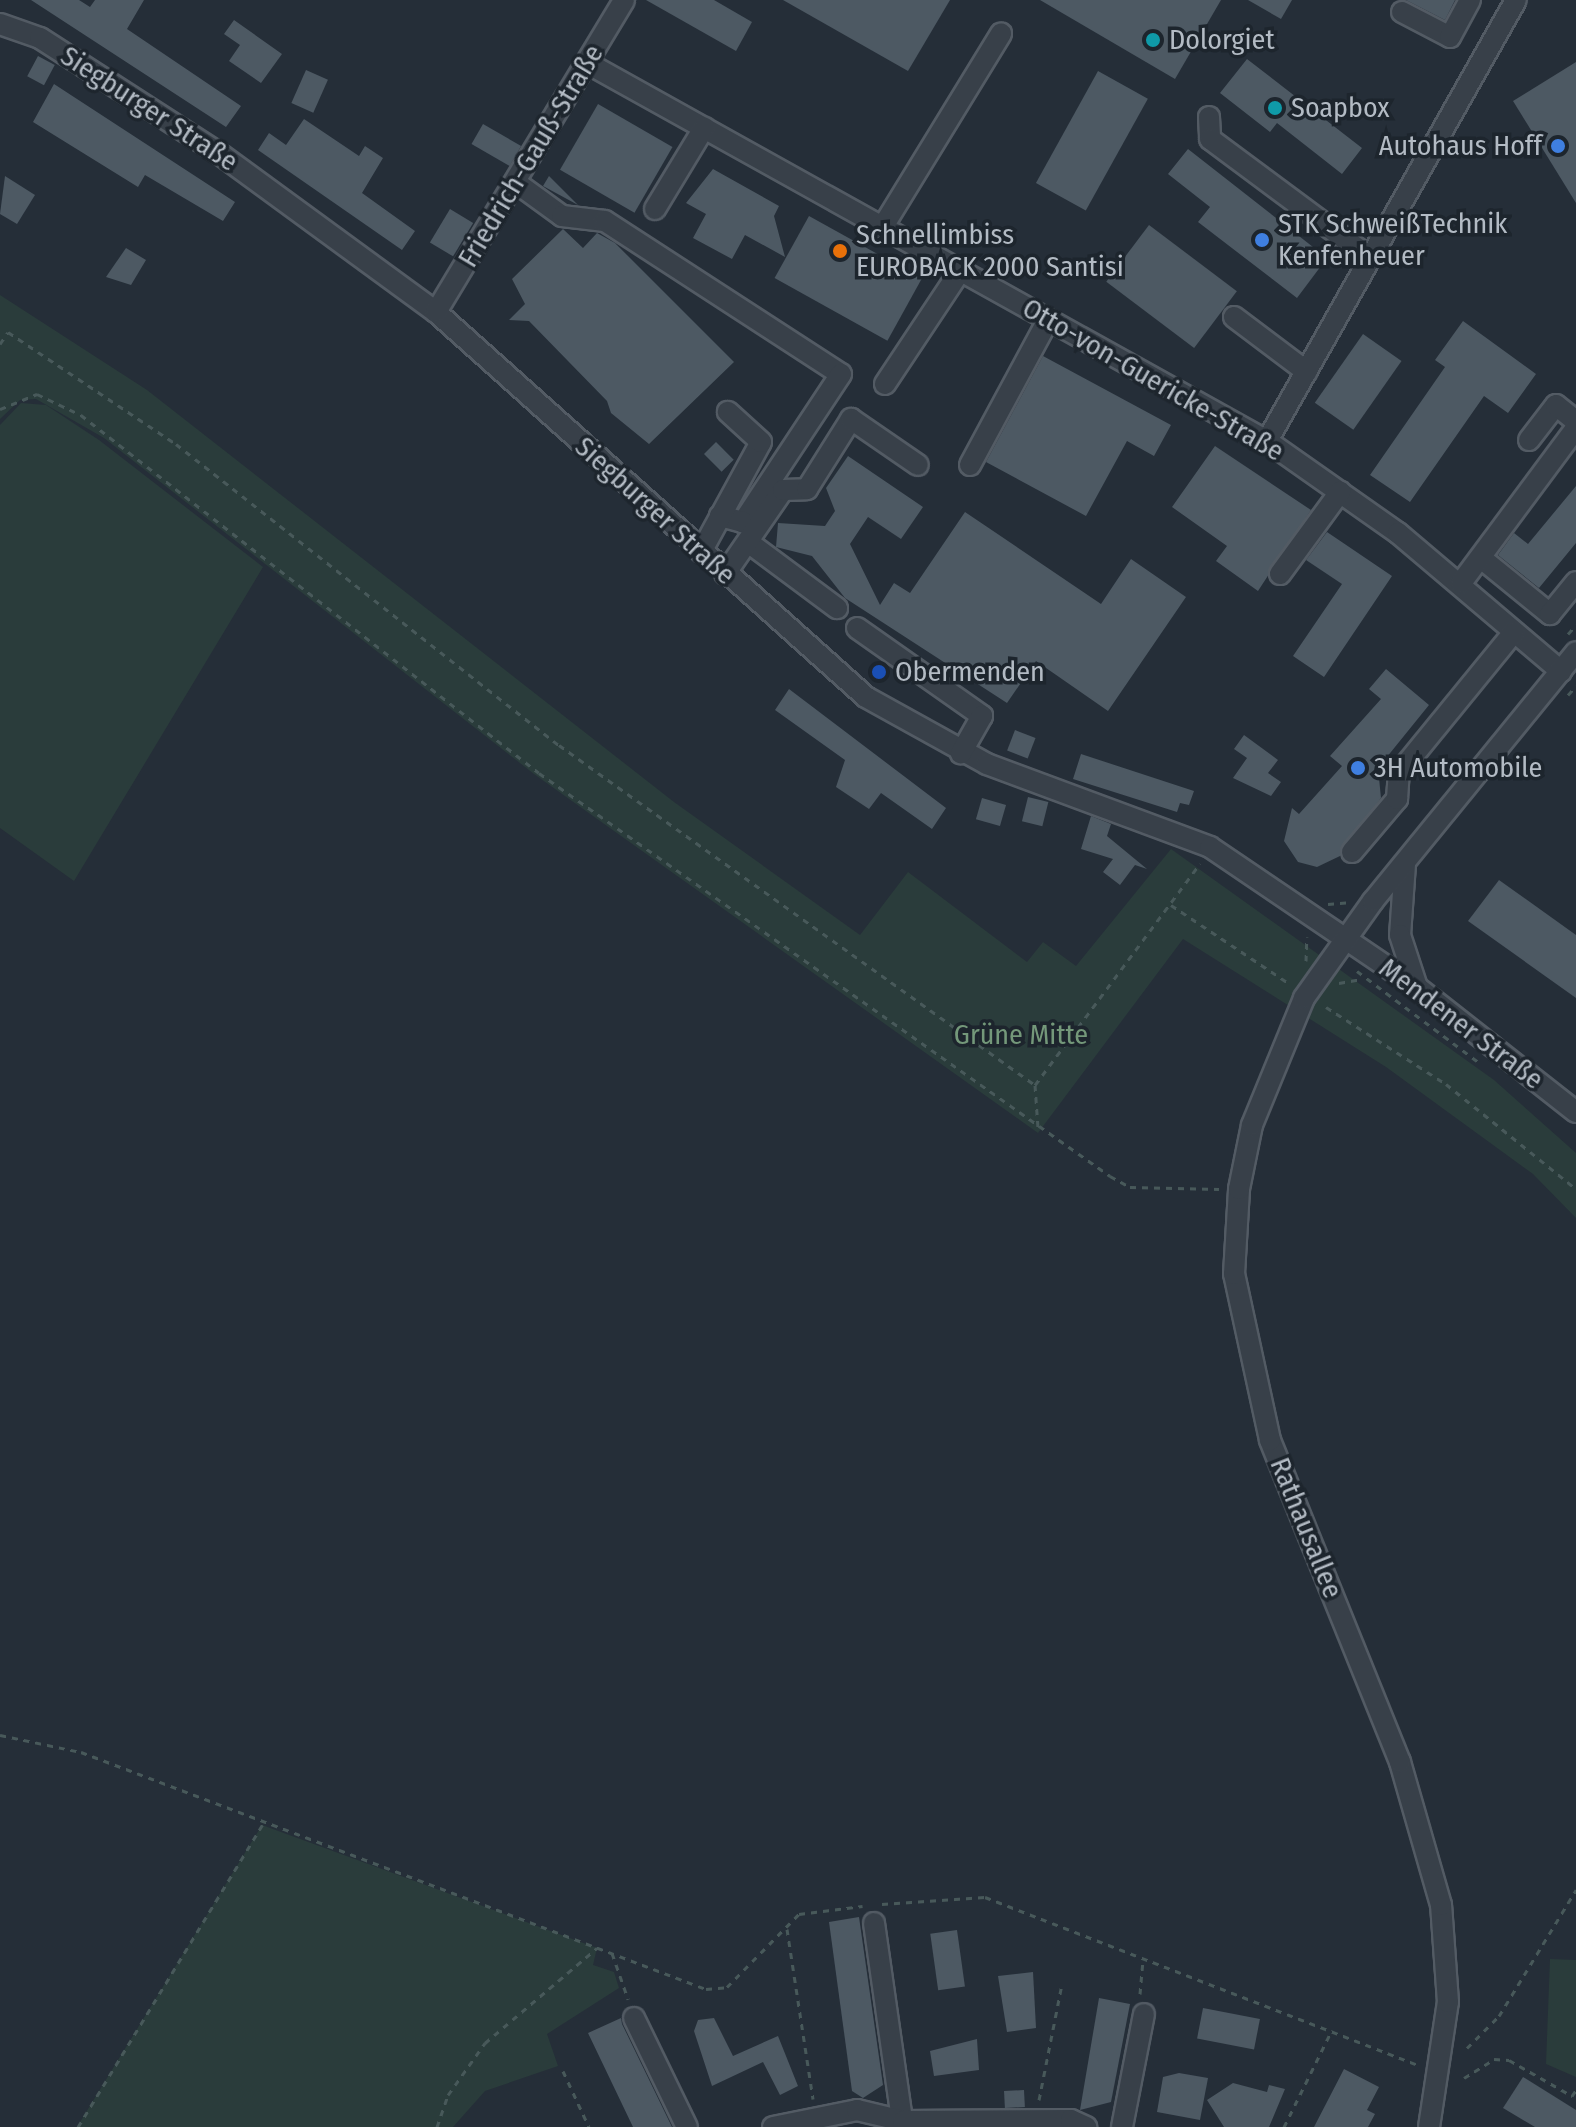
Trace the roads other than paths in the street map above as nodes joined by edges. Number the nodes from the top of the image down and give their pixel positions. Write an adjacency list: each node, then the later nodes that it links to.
1 (624, 0): 7 (street, Friedrich-Gauß-Straße)
2 (1470, 0): 4 (street)
3 (1516, 0): 13 (street)
4 (1402, 12)
5 (0, 24): 15 (street, Siegburger Straße)
6 (1001, 34): 12 (street)
7 (589, 64): 9 (street, Otto-von-Guericke-Straße); 10 (street, Friedrich-Gauß-Straße)
8 (1209, 117): 13 (street)
9 (704, 128): 11 (street); 12 (street, Otto-von-Guericke-Straße)
10 (518, 184): 15 (street, Friedrich-Gauß-Straße); 28 (street)
11 (655, 209)
12 (882, 228): 14 (street, Otto-von-Guericke-Straße)
13 (1370, 258): 18 (street)
14 (960, 271): 17 (street, Otto-von-Guericke-Straße); 19 (street)
15 (436, 312): 30 (street, Siegburger Straße)
16 (1234, 317): 18 (street)
17 (1048, 320): 24 (street, Otto-von-Guericke-Straße); 26 (street)
18 (1307, 372): 24 (street)
19 (885, 384)
20 (728, 412): 28 (street)
21 (1576, 421): 23 (street)
22 (1576, 428): 31 (street)
23 (1529, 440)
24 (1267, 441): 27 (street, Otto-von-Guericke-Straße)
25 (918, 465): 29 (street)
26 (970, 465)
27 (1340, 492): 33 (street); 35 (street, Otto-von-Guericke-Straße)
28 (720, 516): 30 (street)
29 (748, 542): 32 (street); 36 (street)
30 (701, 552): 32 (street, Siegburger Straße)
31 (1481, 558): 34 (street); 35 (street)
32 (725, 574): 41 (street, Siegburger Straße)
33 (1280, 574)
34 (1576, 582)
35 (1461, 583): 38 (street, Otto-von-Guericke-Straße)
36 (837, 608)
37 (857, 628): 41 (street)
38 (1514, 632): 40 (street, Otto-von-Guericke-Straße); 42 (street)
39 (1576, 652): 40 (street, Rathausallee)
40 (1561, 671): 43 (street, Rathausallee)
41 (961, 753): 44 (street, Siegburger Straße)
42 (1352, 852)
43 (1406, 860): 44 (street, Rathausallee); 45 (street)
44 (1344, 938): 45 (street, Mendener Straße); 55 (street, Rathausallee)
45 (1417, 987): 46 (street, Mendener Straße)
46 (1576, 1112)
47 (874, 1923): 50 (street)
48 (1144, 2014): 54 (street)
49 (634, 2018): 51 (street)
50 (903, 2124): 52 (street); 53 (street)
51 (687, 2127)
52 (773, 2127)
53 (1086, 2127)
54 (1122, 2127)
55 (1429, 2127)

